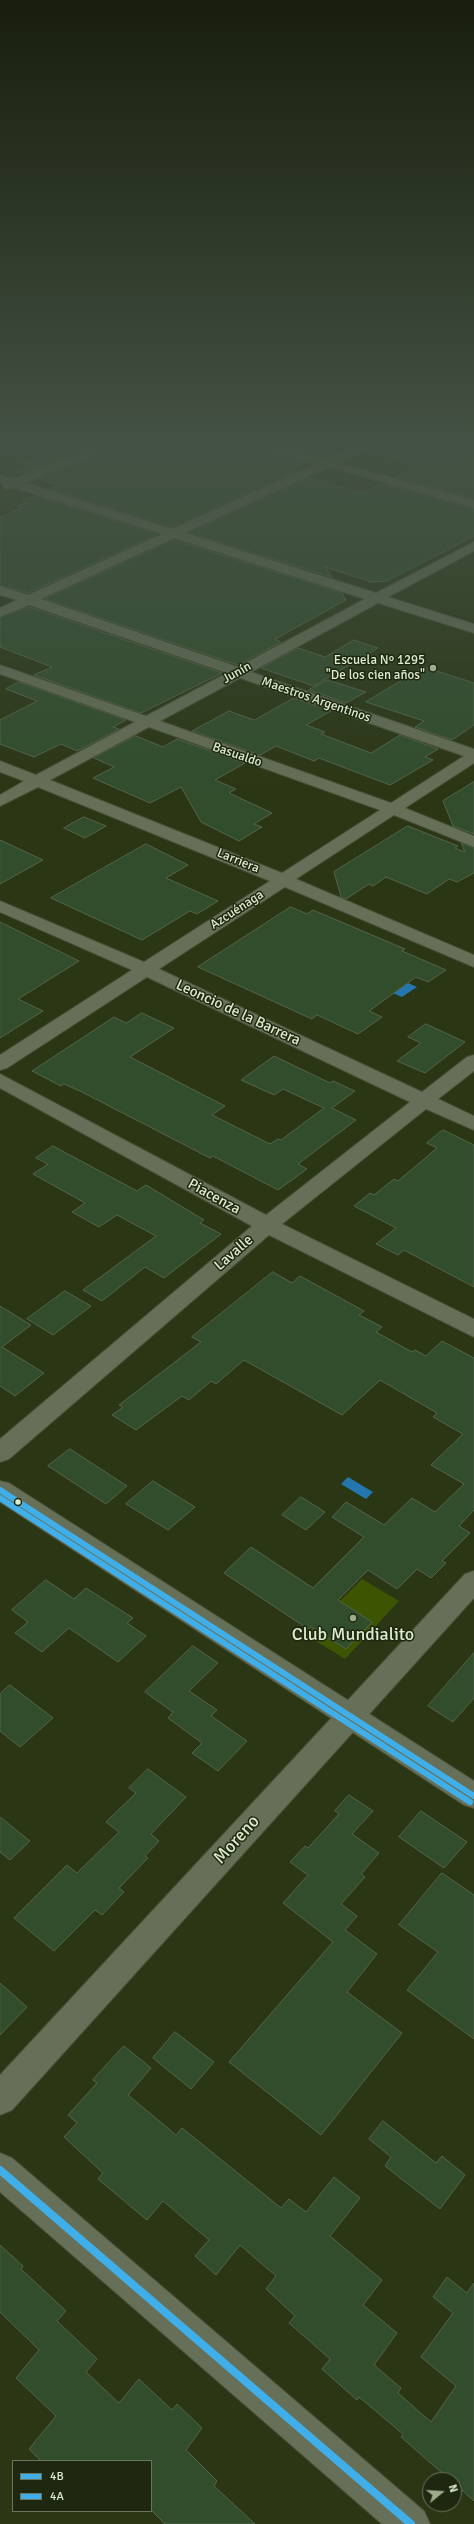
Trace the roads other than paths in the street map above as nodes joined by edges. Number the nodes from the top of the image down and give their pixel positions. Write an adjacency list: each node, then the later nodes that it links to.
1 (117, 560): 6 (street)
2 (255, 560): 5 (street)
3 (448, 560): 5 (street, Junín)
4 (0, 590): 6 (street, Maestros Argentinos)
5 (376, 598): 8 (street); 10 (street, Junín)
6 (28, 600): 7 (street); 10 (street, Maestros Argentinos)
7 (0, 613)
8 (474, 629)
9 (0, 669): 11 (street, Basualdo)
10 (236, 673): 11 (street, Junín); 12 (street, Maestros Argentinos)
11 (147, 723): 14 (street, Junín); 16 (street, Basualdo)
12 (474, 755): 16 (street, Azcuénaga)
13 (0, 766): 14 (street, Larriera)
14 (37, 781): 15 (street, Junín); 18 (street, Larriera)
15 (0, 801)
16 (392, 809): 17 (street, Basualdo); 18 (street, Azcuénaga)
17 (474, 842)
18 (284, 880): 20 (street, Larriera); 21 (street, Azcuénaga)
19 (0, 906): 21 (street, Leoncio de la Barrera)
20 (474, 962)
21 (146, 970): 23 (street, Azcuénaga); 25 (street, Leoncio de la Barrera)
22 (474, 1061): 25 (street, Lavalle)
23 (0, 1064)
24 (0, 1080): 27 (street, Piacenza)
25 (425, 1102): 26 (street, Leoncio de la Barrera); 27 (street, Lavalle)
26 (474, 1124)
27 (267, 1225): 28 (street, Piacenza); 29 (street, Lavalle)
28 (474, 1329)
29 (0, 1454)
30 (0, 1490): 32 (street)
31 (474, 1581): 32 (street, Moreno)
32 (350, 1716): 33 (street); 34 (street, Moreno)
33 (474, 1796)
34 (0, 2099)
35 (0, 2170): 36 (street)
36 (410, 2524)

